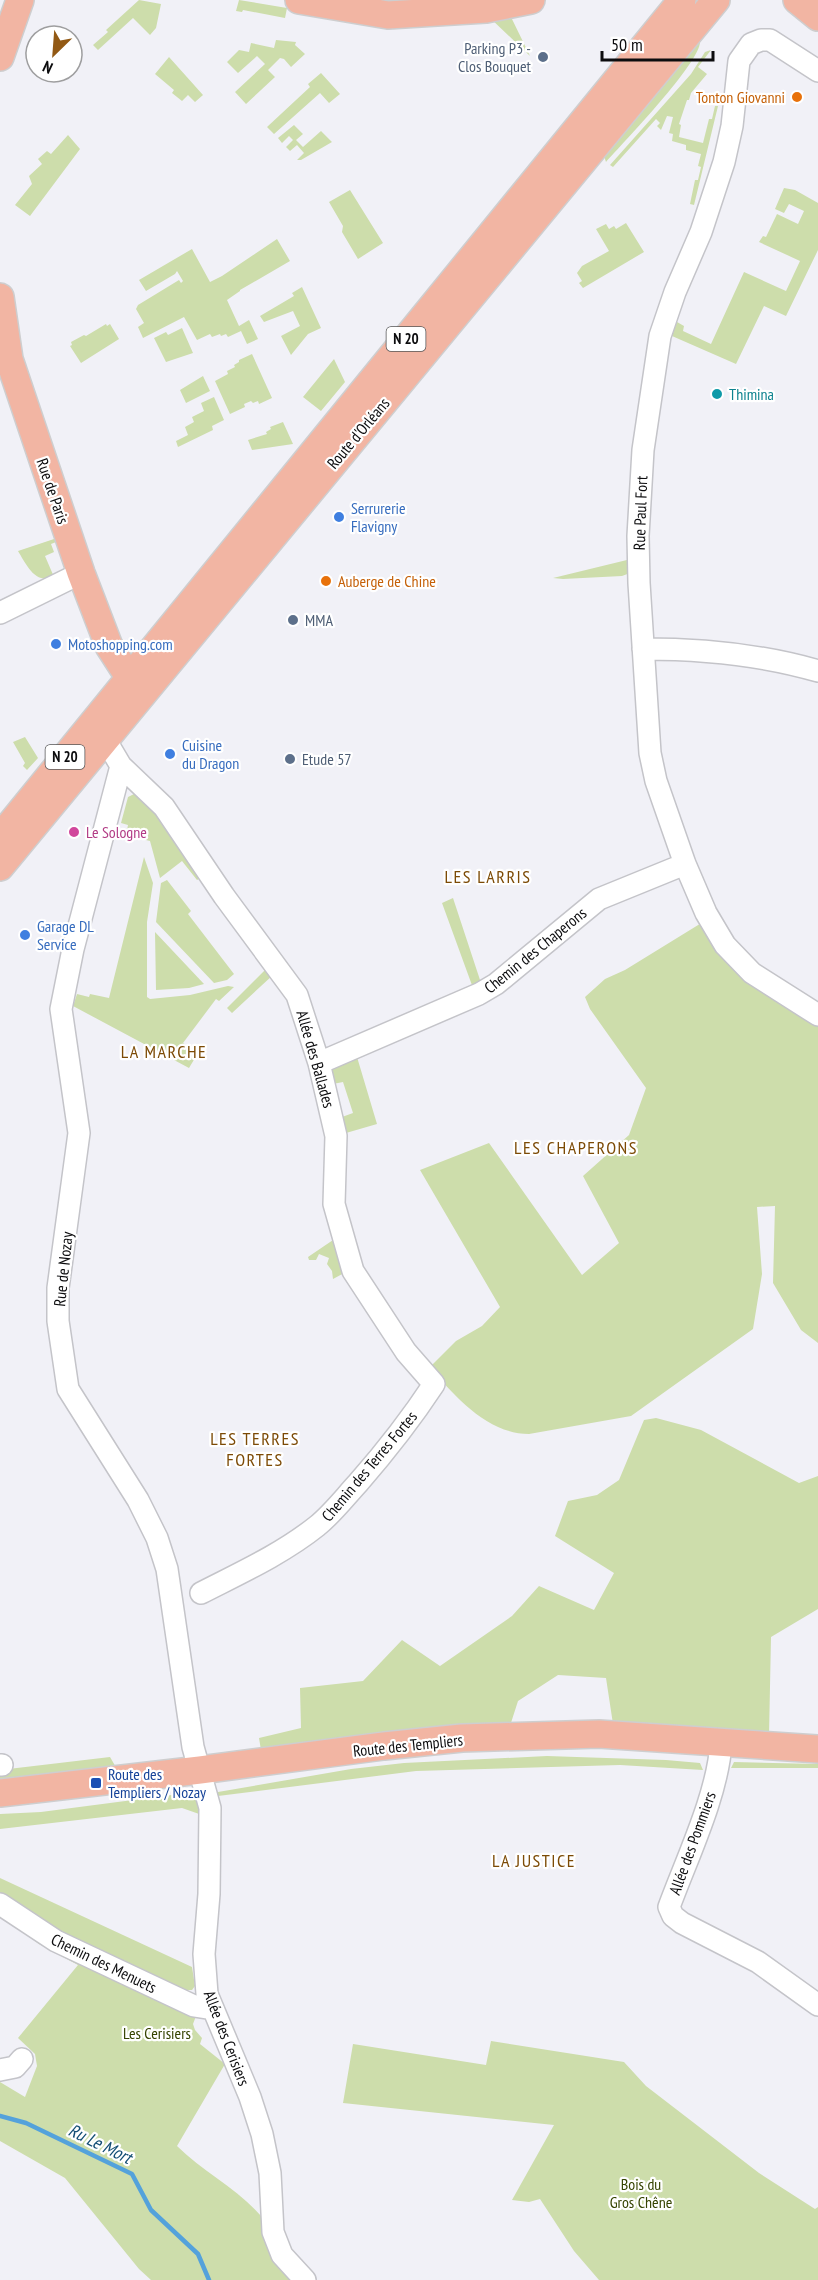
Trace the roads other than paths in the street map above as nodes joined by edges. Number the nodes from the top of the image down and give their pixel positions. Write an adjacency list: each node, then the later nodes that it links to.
1 (21, 0): 8 (main road)
2 (298, 0): 3 (main road)
3 (531, 0)
4 (682, 0): 16 (main road, Route d'Orléans / N 20)
5 (716, 0): 17 (main road, Route d'Orléans / N 20)
6 (797, 0): 7 (main road)
7 (818, 17)
8 (0, 57)
9 (818, 71): 14 (street, Rue Paul Fort)
10 (0, 297): 11 (main road, Rue de Paris)
11 (7, 381): 12 (main road, Rue de Paris)
12 (81, 573): 13 (street); 16 (main road, Rue de Paris)
13 (0, 612)
14 (643, 649): 15 (street); 20 (street, Rue Paul Fort)
15 (818, 671)
16 (129, 677): 19 (main road, Route d'Orléans / N 20)
17 (105, 739): 18 (street); 21 (main road, Route d'Orléans / N 20)
18 (121, 766): 23 (street, Allée des Ballades); 29 (street, Rue de Nozay)
19 (0, 837)
20 (685, 864): 22 (street, Rue Paul Fort); 23 (street, Chemin des Chaperons)
21 (0, 867)
22 (818, 1015)
23 (319, 1063): 24 (street, Allée des Ballades)
24 (435, 1384): 25 (street, Chemin des Terres Fortes)
25 (201, 1593)
26 (818, 1749): 27 (main road, Route des Templiers)
27 (720, 1750): 28 (main road, Route des Templiers); 29 (main road, Route des Templiers); 33 (street, Allée des Pommiers)
28 (818, 1758)
29 (202, 1777): 30 (main road, Route des Templiers); 31 (main road, Route des Templiers); 34 (street, Allée des Cerisiers)
30 (0, 1793)
31 (0, 1806)
32 (0, 1904): 34 (street, Chemin des Menuets)
33 (818, 2006)
34 (213, 2009): 37 (street, Allée des Cerisiers)
35 (22, 2059): 36 (street)
36 (0, 2070)
37 (305, 2280)

